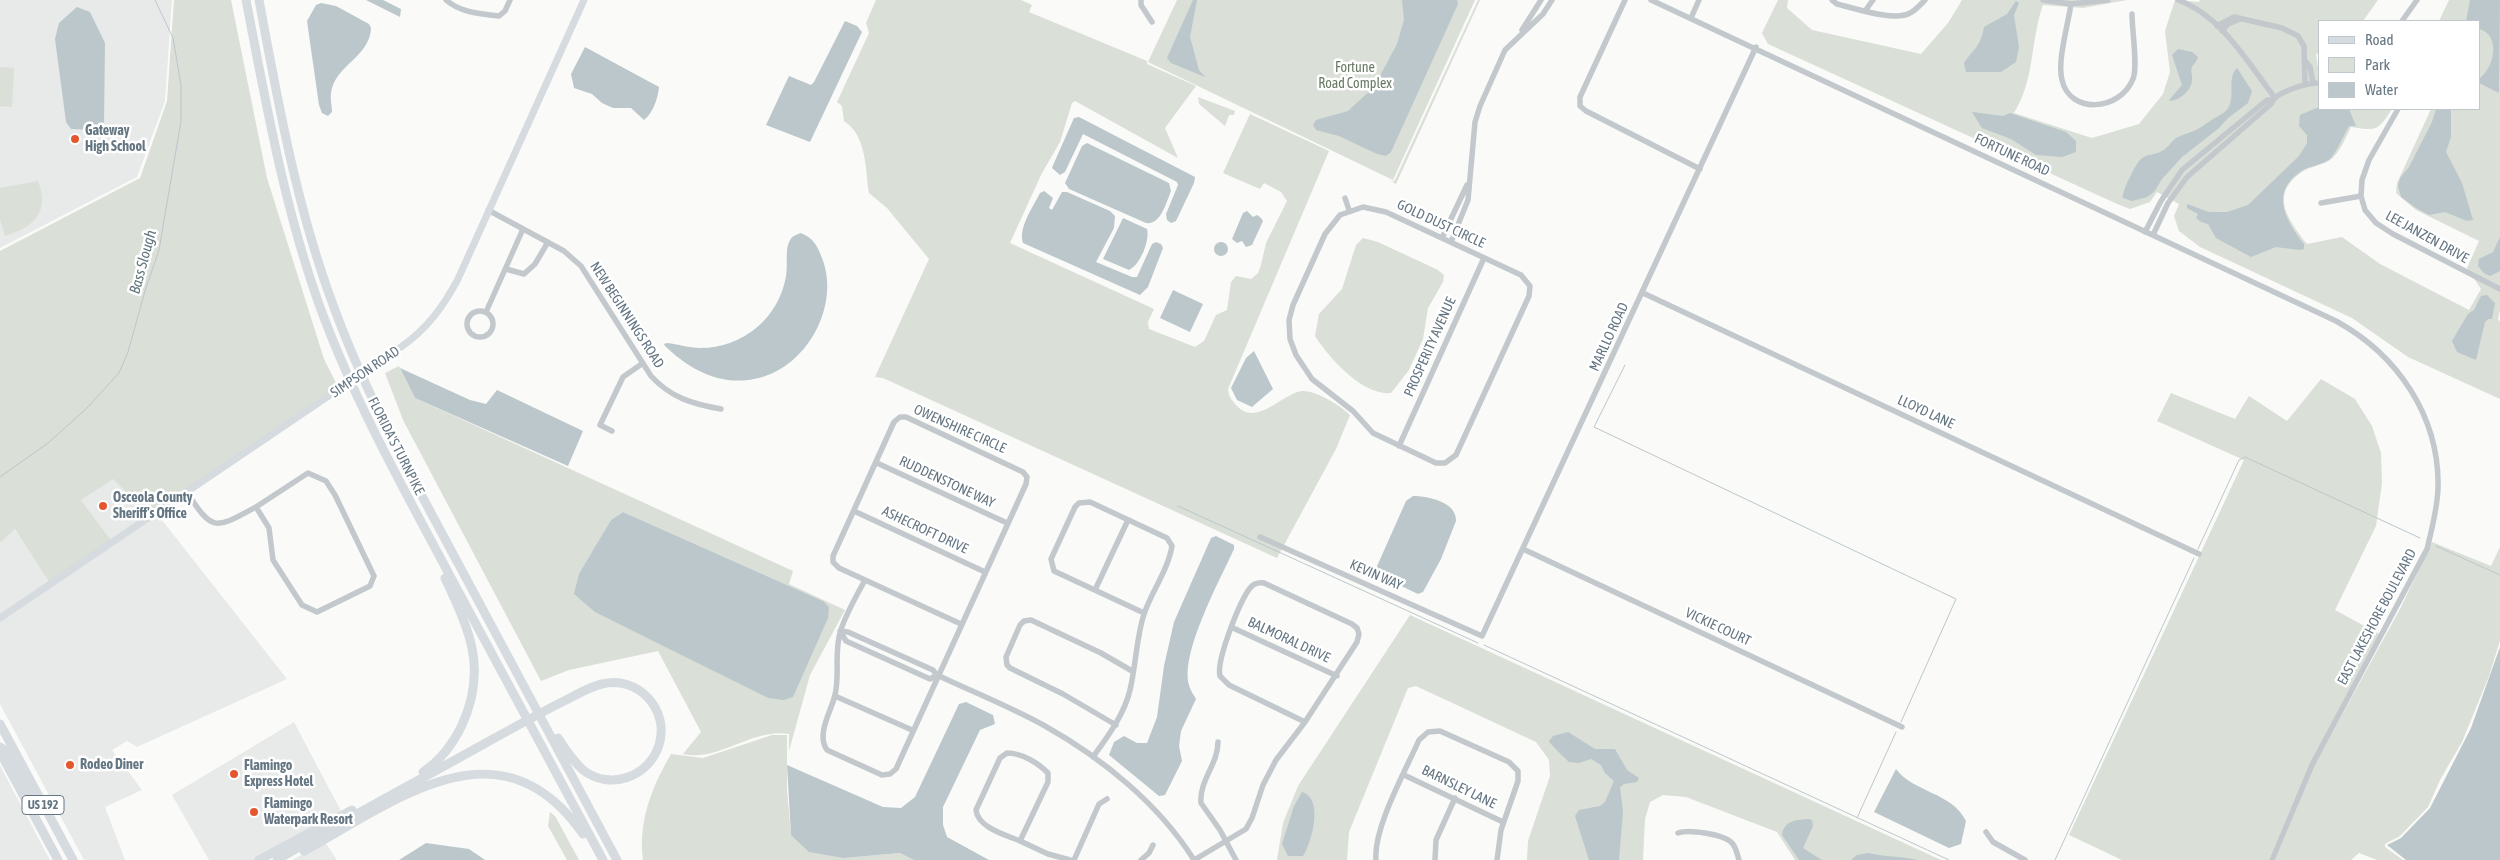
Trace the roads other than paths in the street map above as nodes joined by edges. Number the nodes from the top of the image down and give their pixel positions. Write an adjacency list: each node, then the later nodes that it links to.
1 (246, 0): 67 (highway, FLORIDA'S TURNPIKE)
2 (259, 0): 86 (highway, FLORIDA'S TURNPIKE)
3 (446, 0): 4 (street)
4 (510, 0)
5 (584, 0): 44 (main road, SIMPSON ROAD)
6 (1141, 0): 25 (street)
7 (1540, 0): 28 (street)
8 (1551, 0): 28 (street)
9 (1625, 0): 37 (street)
10 (1651, 0): 22 (street, FORTUNE ROAD)
11 (1699, 0): 22 (street)
12 (1832, 0): 20 (street)
13 (1873, 0): 20 (street)
14 (1925, 0): 20 (street)
15 (2043, 0): 19 (street)
16 (2108, 0): 19 (street)
17 (2178, 0): 26 (street)
18 (2417, 0): 24 (street)
19 (2071, 4): 21 (street)
20 (1865, 11)
21 (2132, 14)
22 (1691, 18): 29 (street, FORTUNE ROAD)
23 (2240, 19): 26 (street); 27 (street); 30 (street)
24 (2403, 20)
25 (1152, 22)
26 (2217, 26): 27 (street)
27 (2222, 31): 33 (street)
28 (1516, 38): 38 (street)
29 (1756, 48): 37 (street, MARLLO ROAD); 47 (street, FORTUNE ROAD)
30 (2306, 62): 31 (street); 32 (street)
31 (2316, 83): 32 (street)
32 (2305, 85): 33 (street)
33 (2274, 99): 35 (street); 36 (street)
34 (2397, 110): 39 (street)
35 (2215, 142): 36 (street); 41 (street)
36 (2220, 148): 43 (street)
37 (1700, 168): 55 (street, MARLLO ROAD)
38 (1468, 183): 49 (street); 51 (street)
39 (2361, 196): 42 (street); 54 (street, LEE JANZEN DRIVE)
40 (1345, 198): 45 (street)
41 (2160, 202): 43 (street); 47 (street)
42 (2321, 203)
43 (2167, 206): 48 (street)
44 (488, 210): 46 (street, NEW BEGINNINGS ROAD); 63 (main road, SIMPSON ROAD)
45 (1349, 210): 49 (street, GOLD DUST CIRCLE); 61 (street, GOLD DUST CIRCLE)
46 (523, 229): 50 (street, NEW BEGINNINGS ROAD); 53 (street)
47 (2145, 232): 48 (street, FORTUNE ROAD)
48 (2153, 236): 57 (street, FORTUNE ROAD)
49 (1442, 238): 51 (street, GOLD DUST CIRCLE)
50 (548, 242): 53 (street); 58 (street, NEW BEGINNINGS ROAD)
51 (1451, 242): 52 (street, GOLD DUST CIRCLE)
52 (1484, 258): 61 (street, PROSPERITY AVENUE); 61 (street, GOLD DUST CIRCLE)
53 (506, 269): 56 (street)
54 (2500, 289)
55 (1644, 293): 70 (street, MARLLO ROAD); 71 (street, LLOYD LANE)
56 (486, 312): 56 (street)
57 (2360, 334): 124 (street, EAST LAKESHORE BOULEVARD)
58 (643, 363): 59 (street, NEW BEGINNINGS ROAD); 60 (street)
59 (721, 409)
60 (612, 431)
61 (1399, 446)
62 (877, 463): 65 (street, OWENSHIRE CIRCLE); 68 (street, RUDDENSTONE WAY); 68 (street, OWENSHIRE CIRCLE)
63 (186, 491): 64 (street); 76 (main road, SIMPSON ROAD)
64 (256, 507): 64 (street)
65 (854, 511): 72 (street, ASHECROFT DRIVE); 73 (street, OWENSHIRE CIRCLE)
66 (1128, 520): 74 (street); 74 (street); 75 (street)
67 (421, 522): 109 (highway); 113 (highway, FLORIDA'S TURNPIKE)
68 (1008, 523): 72 (street, OWENSHIRE CIRCLE)
69 (1260, 537): 80 (street, KEVIN WAY)
70 (1523, 550): 80 (street, MARLLO ROAD); 91 (street, VICKIE COURT)
71 (2199, 554)
72 (985, 572): 77 (street, OWENSHIRE CIRCLE)
73 (865, 580): 77 (street, OWENSHIRE CIRCLE); 79 (street)
74 (1095, 590): 75 (street)
75 (1144, 614): 83 (street)
76 (0, 618)
77 (961, 624): 84 (street, OWENSHIRE CIRCLE)
78 (1231, 627): 85 (street, BALMORAL DRIVE); 85 (street); 88 (street)
79 (840, 631): 81 (street); 82 (street); 87 (street)
80 (1482, 636)
81 (888, 650): 82 (street); 84 (street)
82 (884, 659): 84 (street)
83 (1132, 671): 90 (street); 90 (street)
84 (937, 676): 92 (street, OWENSHIRE CIRCLE); 96 (street)
85 (1337, 676): 88 (street)
86 (523, 685): 110 (highway); 114 (highway, FLORIDA'S TURNPIKE)
87 (835, 696): 92 (street); 92 (street, OWENSHIRE CIRCLE)
88 (1306, 722): 105 (street)
89 (0, 724): 100 (highway, US 192)
90 (1116, 725): 96 (street)
91 (1902, 728)
92 (912, 730)
93 (1218, 742): 105 (street)
94 (0, 747): 100 (highway)
95 (0, 752): 107 (highway, US 192)
96 (1093, 757): 117 (street)
97 (1404, 775): 98 (street, BARNSLEY LANE); 101 (street); 119 (street)
98 (1455, 798): 101 (street, BARNSLEY LANE); 120 (street)
99 (1107, 799): 115 (street)
100 (49, 815): 108 (highway, US 192)
101 (1503, 822): 121 (street)
102 (1986, 832): 123 (street)
103 (1678, 833): 122 (street)
104 (1020, 841): 104 (street); 115 (street)
105 (1226, 841): 117 (street); 118 (street)
106 (1153, 845): 116 (street)
107 (58, 860)
108 (73, 860)
109 (259, 860)
110 (277, 860)
111 (286, 860): 112 (highway)
112 (598, 860)
113 (602, 860)
114 (617, 860)
115 (1072, 860)
116 (1141, 860)
117 (1194, 860)
118 (1236, 860)
119 (1376, 860)
120 (1435, 860)
121 (1497, 860)
122 (1738, 860)
123 (2024, 860)
124 (2272, 860)

